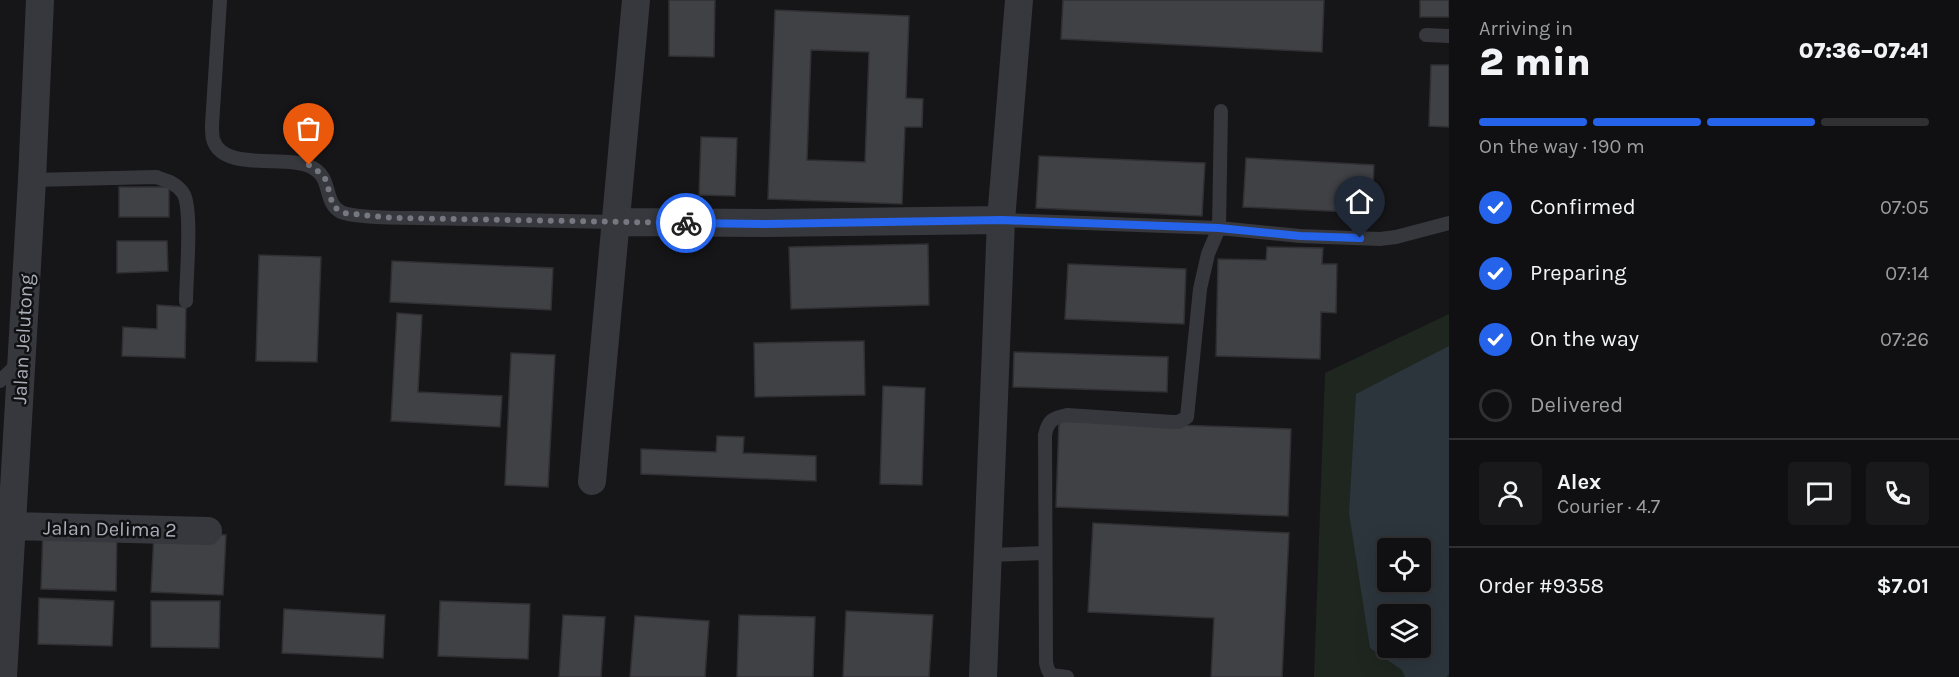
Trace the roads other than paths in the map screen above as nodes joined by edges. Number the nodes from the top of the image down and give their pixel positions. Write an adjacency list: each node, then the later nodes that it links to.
1 (40, 0): 8 (street, Jalan Jelutong)
2 (220, 0): 10 (lane)
3 (636, 0): 10 (street)
4 (1019, 0): 9 (street)
5 (1426, 35): 6 (lane)
6 (1449, 36)
7 (1221, 111): 12 (lane)
8 (32, 180): 13 (lane); 14 (street, Jalan Jelutong)
9 (1001, 220): 10 (street); 12 (lane); 20 (street)
10 (615, 222): 16 (street)
11 (1449, 223): 12 (lane)
12 (1219, 228): 19 (lane)
13 (186, 301)
14 (21, 361): 15 (lane); 17 (street, Jalan Jelutong)
15 (0, 381)
16 (592, 481)
17 (12, 526): 18 (street, Jalan Delima 2); 21 (street, Jalan Jelutong)
18 (208, 531)
19 (1046, 553): 20 (lane); 23 (lane)
20 (988, 555): 22 (street)
21 (3, 677)
22 (983, 677)
23 (1067, 677)

